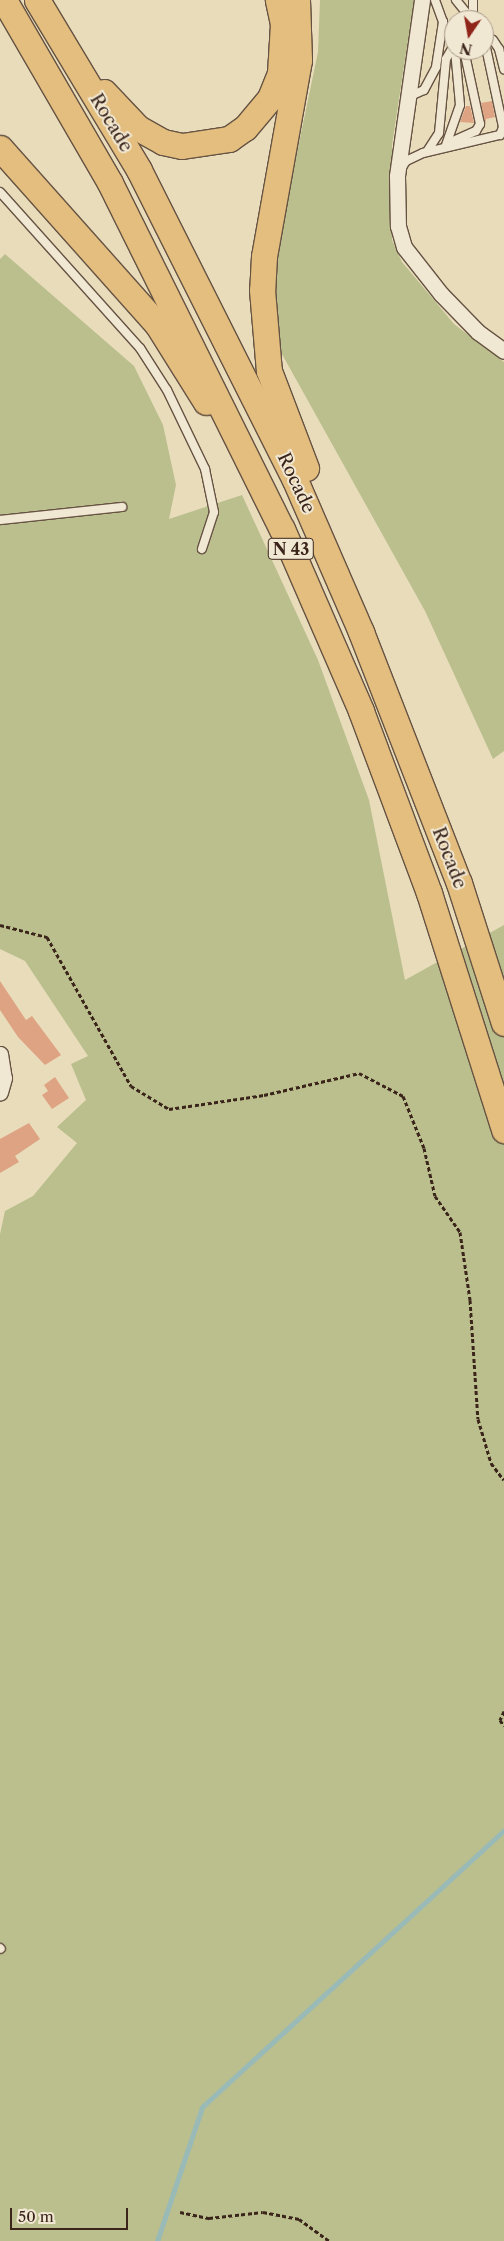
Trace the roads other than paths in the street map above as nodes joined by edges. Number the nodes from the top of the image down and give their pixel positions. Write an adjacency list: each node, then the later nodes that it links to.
1 (4, 0): 28 (highway, N 43)
2 (38, 0): 3 (highway); 30 (highway, Rocade / N 43)
3 (278, 0)
4 (297, 0): 17 (highway)
5 (314, 0): 17 (highway)
6 (422, 0): 16 (street)
7 (435, 0): 16 (lane)
8 (456, 0): 9 (lane)
9 (464, 10)
10 (494, 41): 15 (lane)
11 (446, 60): 22 (lane)
12 (456, 60): 21 (lane)
13 (466, 60): 21 (lane)
14 (489, 60): 19 (lane)
15 (504, 69)
16 (408, 97): 23 (street)
17 (289, 118): 30 (highway)
18 (504, 136): 19 (lane)
19 (495, 137): 21 (lane)
20 (0, 148): 28 (highway)
21 (444, 148): 22 (lane)
22 (426, 152): 23 (lane)
23 (398, 176): 25 (street)
24 (0, 192): 29 (lane)
25 (504, 351)
26 (122, 507): 27 (lane)
27 (0, 520)
28 (282, 529): 34 (highway, N 43)
29 (202, 549)
30 (361, 632): 31 (highway, Rocade / N 43)
31 (504, 1023)
32 (0, 1054): 33 (street)
33 (0, 1092)
34 (504, 1130)

